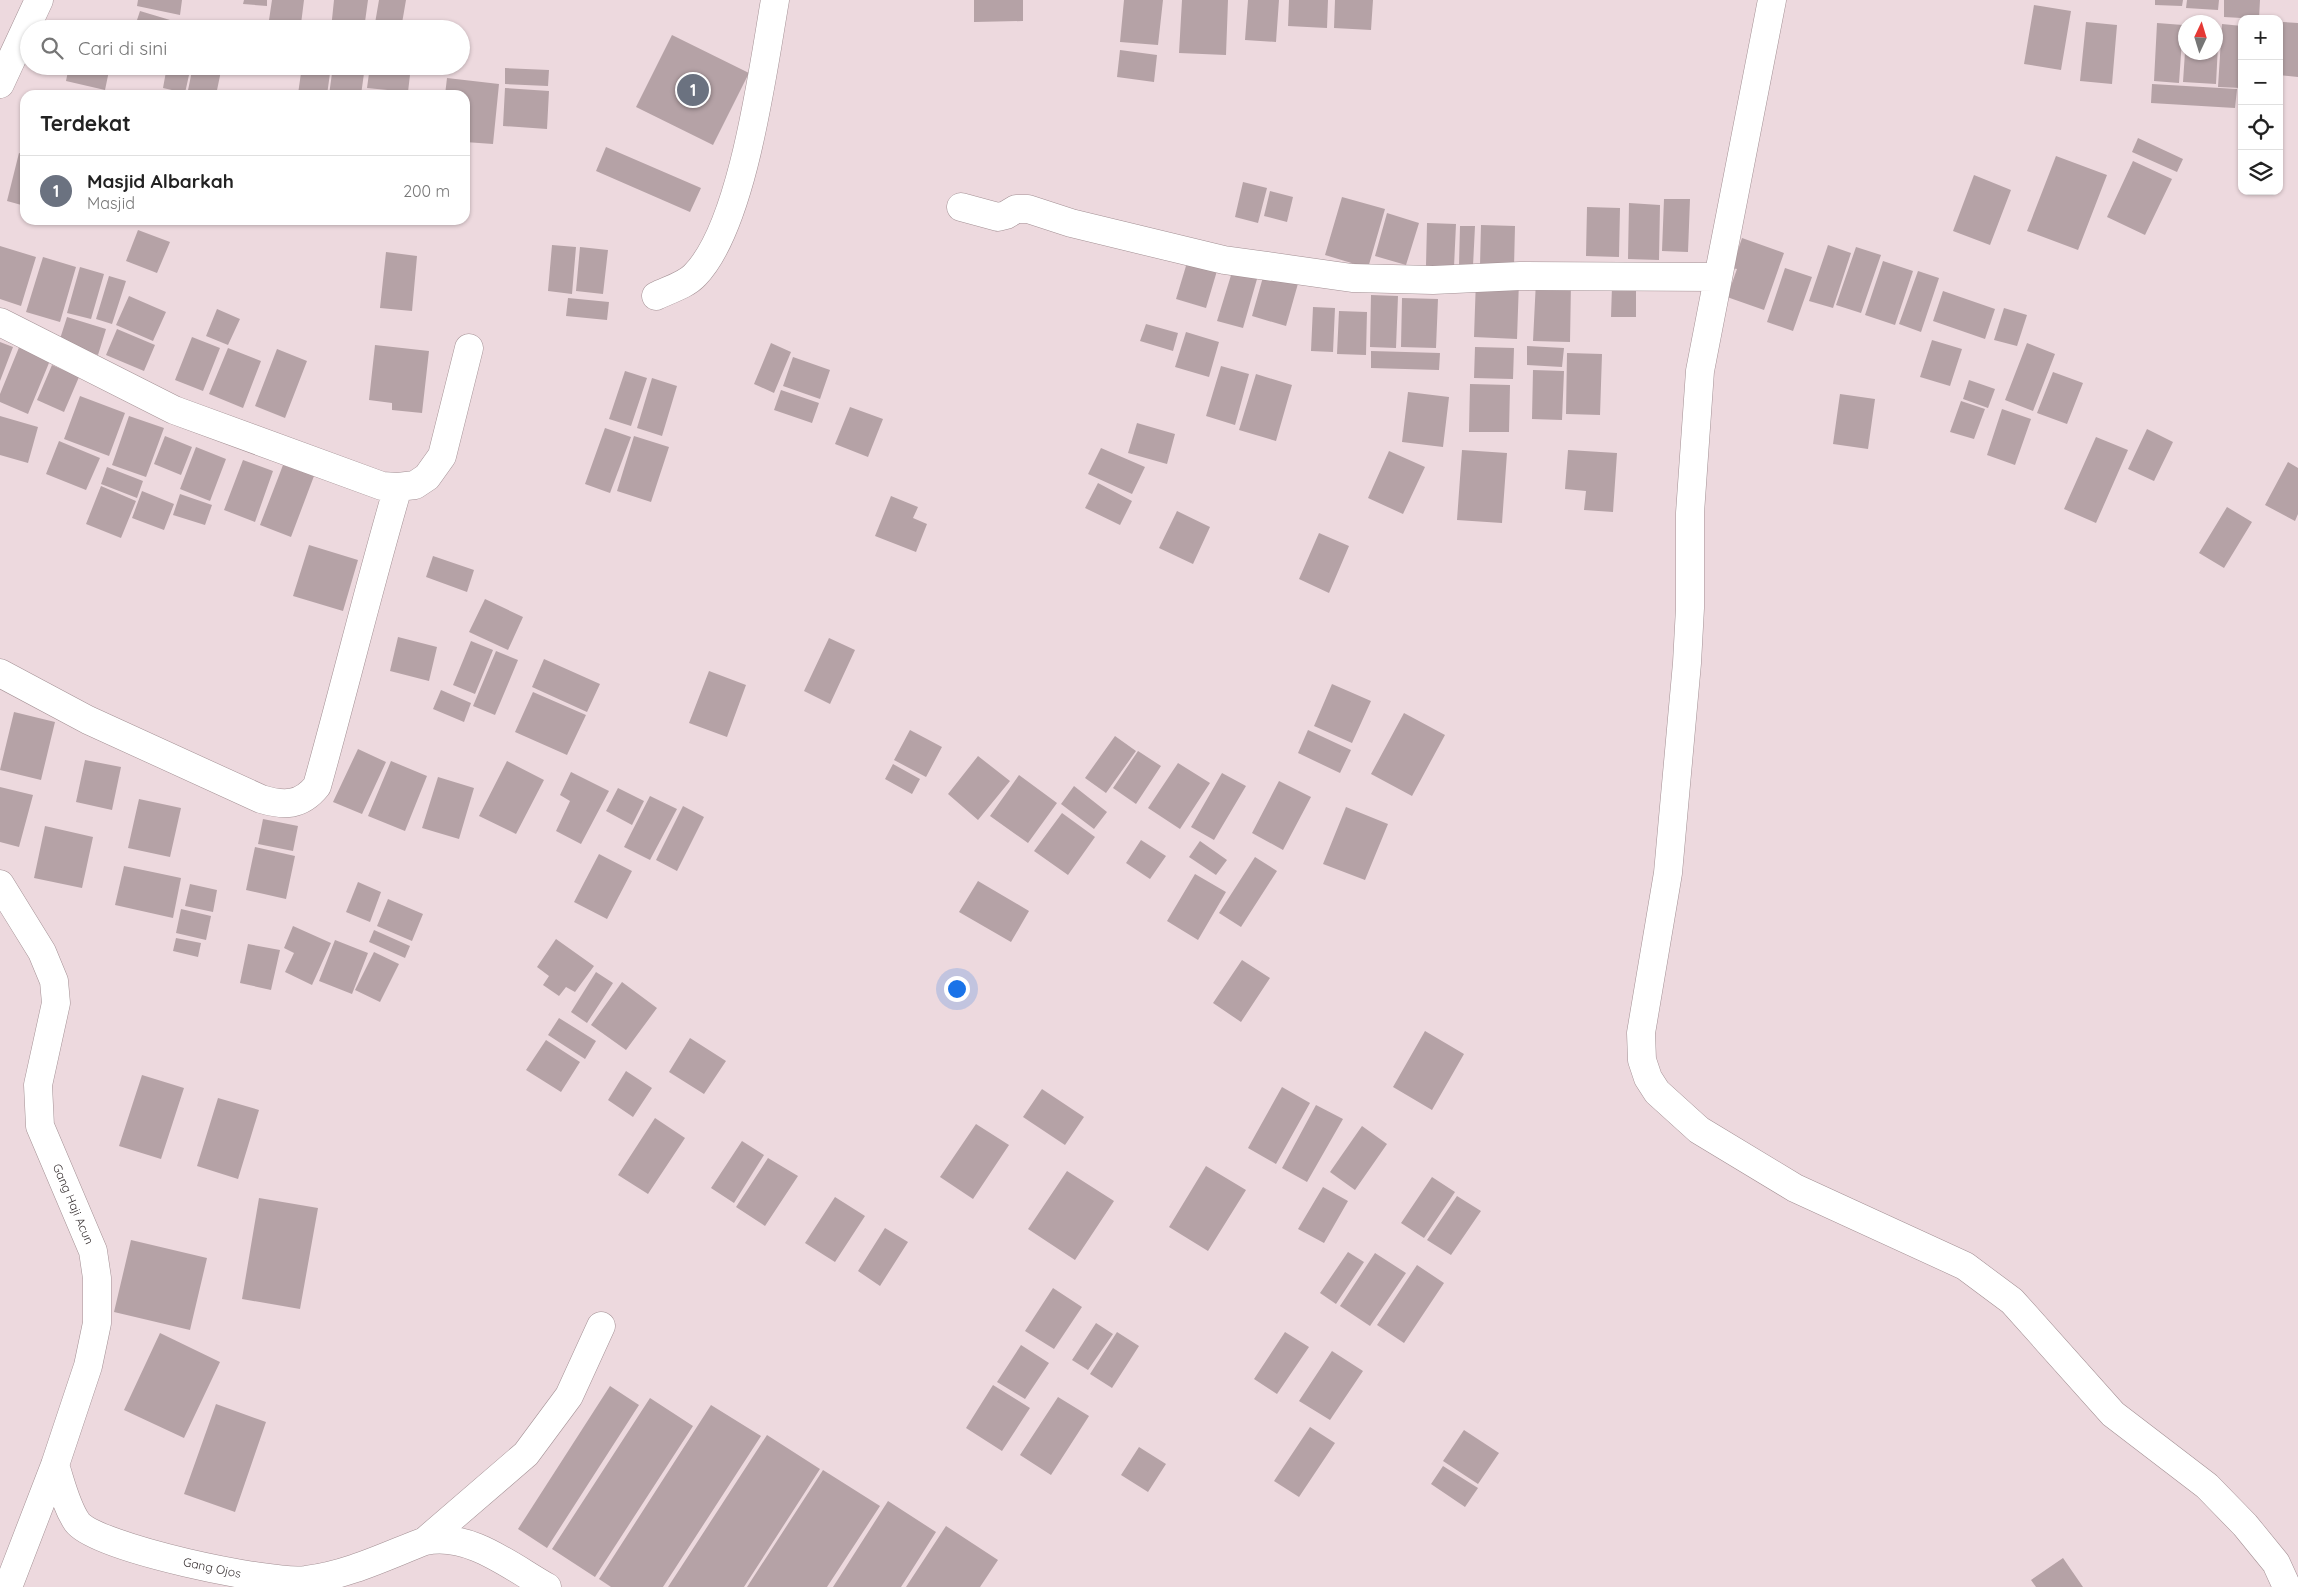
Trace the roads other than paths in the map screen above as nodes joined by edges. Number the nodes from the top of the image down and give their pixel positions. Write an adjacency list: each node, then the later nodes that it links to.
1 (39, 0): 4 (street)
2 (775, 0): 9 (street)
3 (1772, 0): 8 (street)
4 (30, 20)
5 (20, 41): 6 (street)
6 (0, 84)
7 (961, 207): 8 (street)
8 (1717, 277): 20 (street)
9 (656, 296)
10 (0, 322): 12 (street)
11 (469, 348): 12 (street)
12 (398, 487): 13 (street)
13 (0, 673)
14 (0, 884): 16 (street, Gang Haji Acun)
15 (601, 1326): 17 (street)
16 (54, 1465): 17 (street, Gang Ojos); 18 (street, Gang Haji Acun)
17 (425, 1540): 19 (street, Gang Ojos)
18 (8, 1587)
19 (547, 1587)
20 (2287, 1587)

